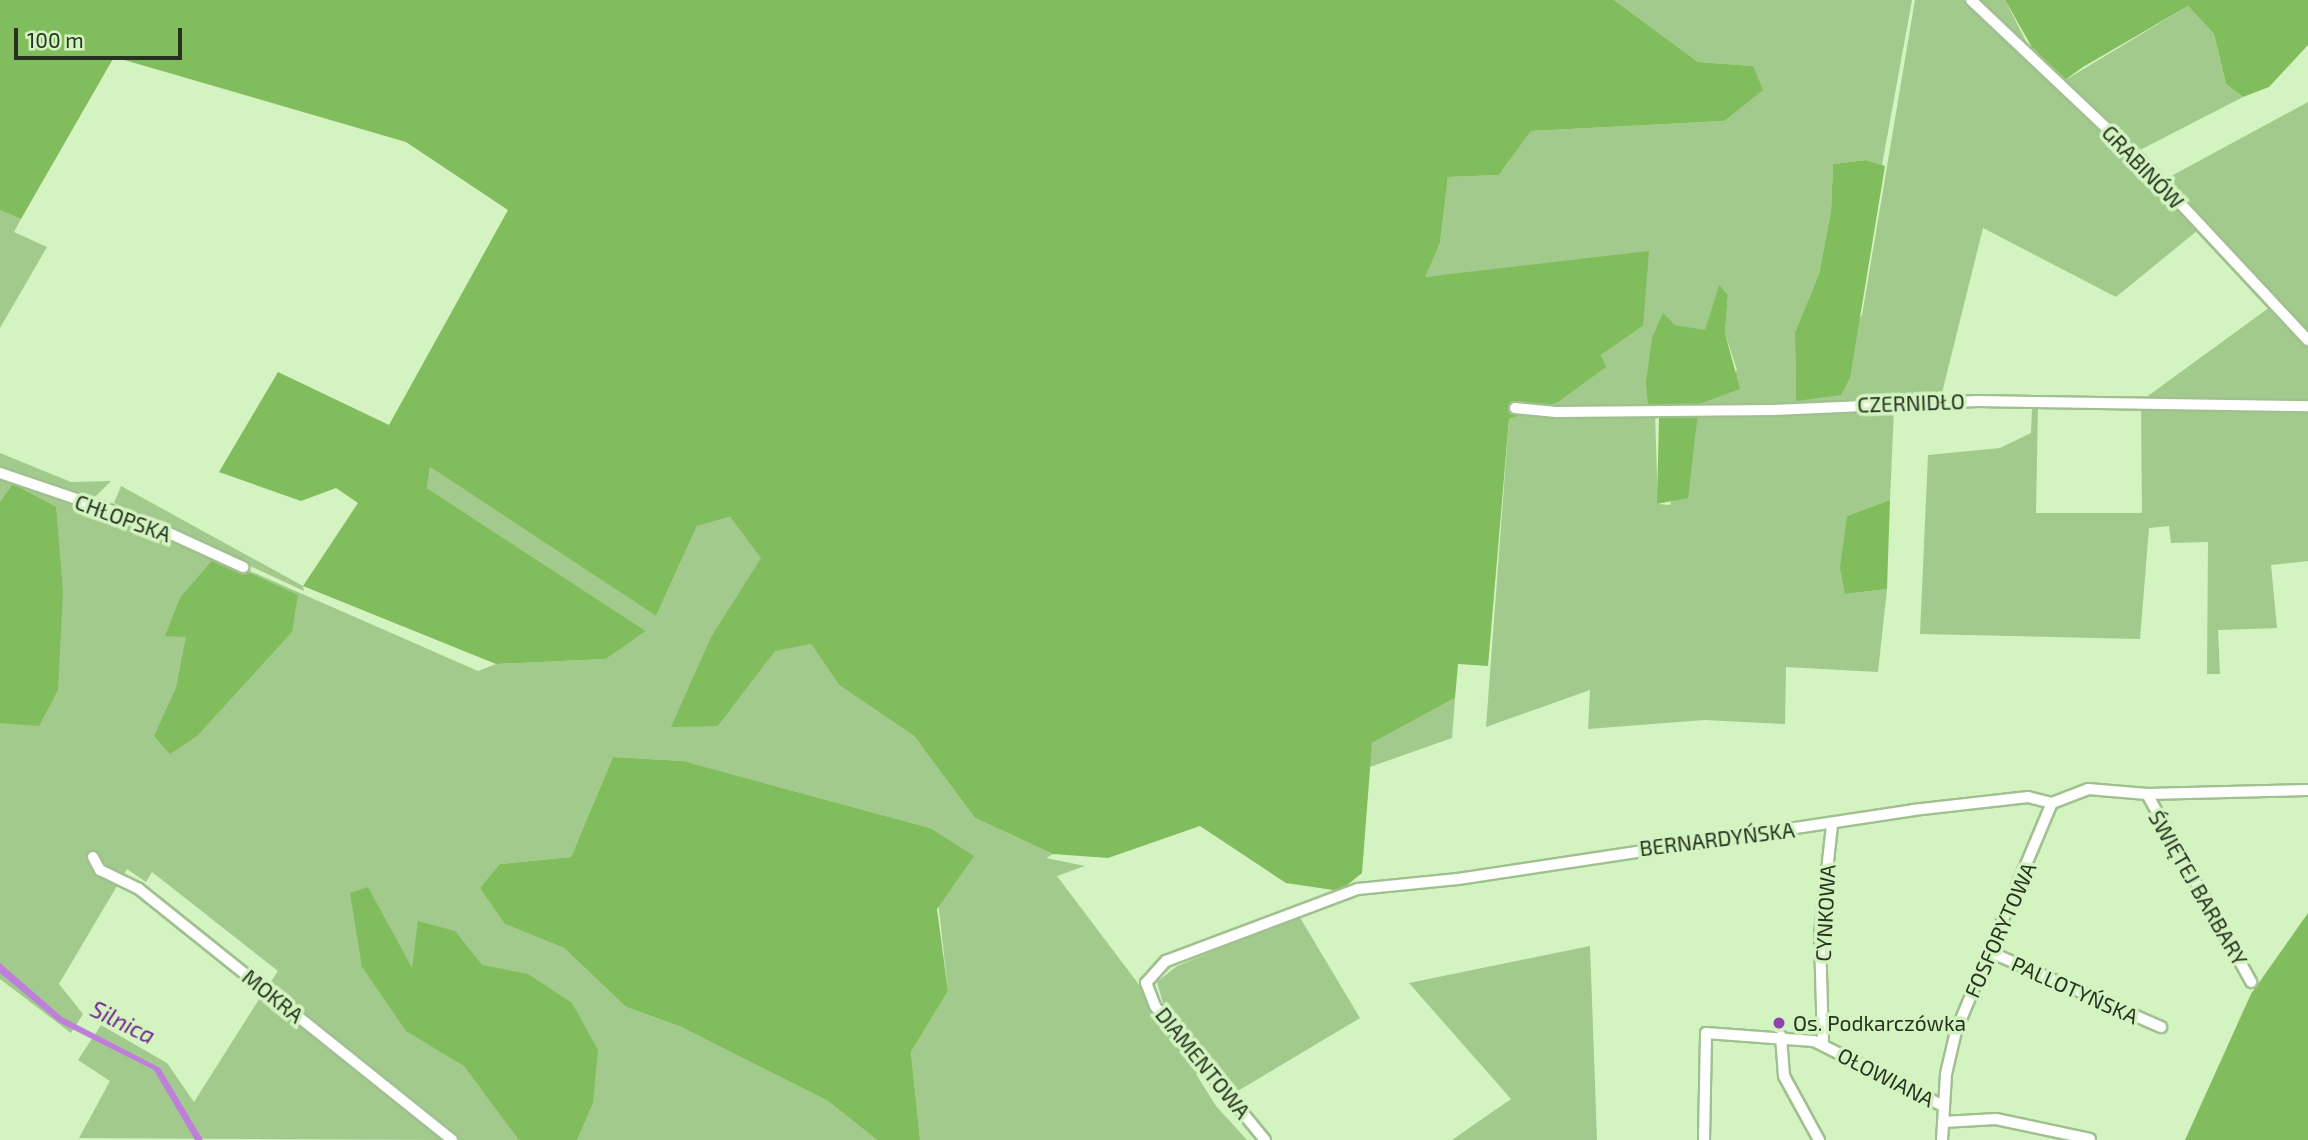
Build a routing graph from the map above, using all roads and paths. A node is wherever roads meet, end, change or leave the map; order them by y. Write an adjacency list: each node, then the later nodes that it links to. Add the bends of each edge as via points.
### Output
1 (1971, 0): 2 (street, GRABINÓW, via 2138,158)
2 (2308, 340)
3 (2308, 406): 4 (street, CZERNIDŁO, via 1978,401 1773,410 1556,412)
4 (1515, 408)
5 (0, 473): 6 (street, CHŁOPSKA, via 147,523)
6 (243, 567)
7 (2308, 790): 8 (street, BERNARDYŃSKA)
8 (2147, 794): 9 (street, BERNARDYŃSKA, via 2088,789); 13 (street, ŚWIĘTEJ BARBARY)
9 (2052, 803): 10 (street, BERNARDYŃSKA, via 2028,797); 12 (street, FOSFORYTOWA)
10 (1832, 825): 14 (street, BERNARDYŃSKA, via 1358,889 1166,961); 17 (street, CYNKOWA, via 1820,934)
11 (93, 858): 21 (street, MOKRA, via 100,870 139,889)
12 (1990, 952): 15 (street, PALLOTYŃSKA); 18 (street, FOSFORYTOWA, via 1956,1031)
13 (2251, 982)
14 (1146, 983): 22 (street, DIAMENTOWA, via 1155,1006)
15 (2161, 1027)
16 (1781, 1036): 17 (street, OŁOWIANA); 23 (street, OŁOWIANA, via 1706,1032); 24 (street, via 1784,1076)
17 (1823, 1044): 18 (street, OŁOWIANA)
18 (1943, 1106): 19 (street, FOSFORYTOWA)
19 (1943, 1122): 20 (street, OŁOWIANA, via 1996,1119); 25 (street, FOSFORYTOWA)
20 (2090, 1139)
21 (452, 1140)
22 (1265, 1140)
23 (1704, 1140)
24 (1819, 1140)
25 (1942, 1140)

